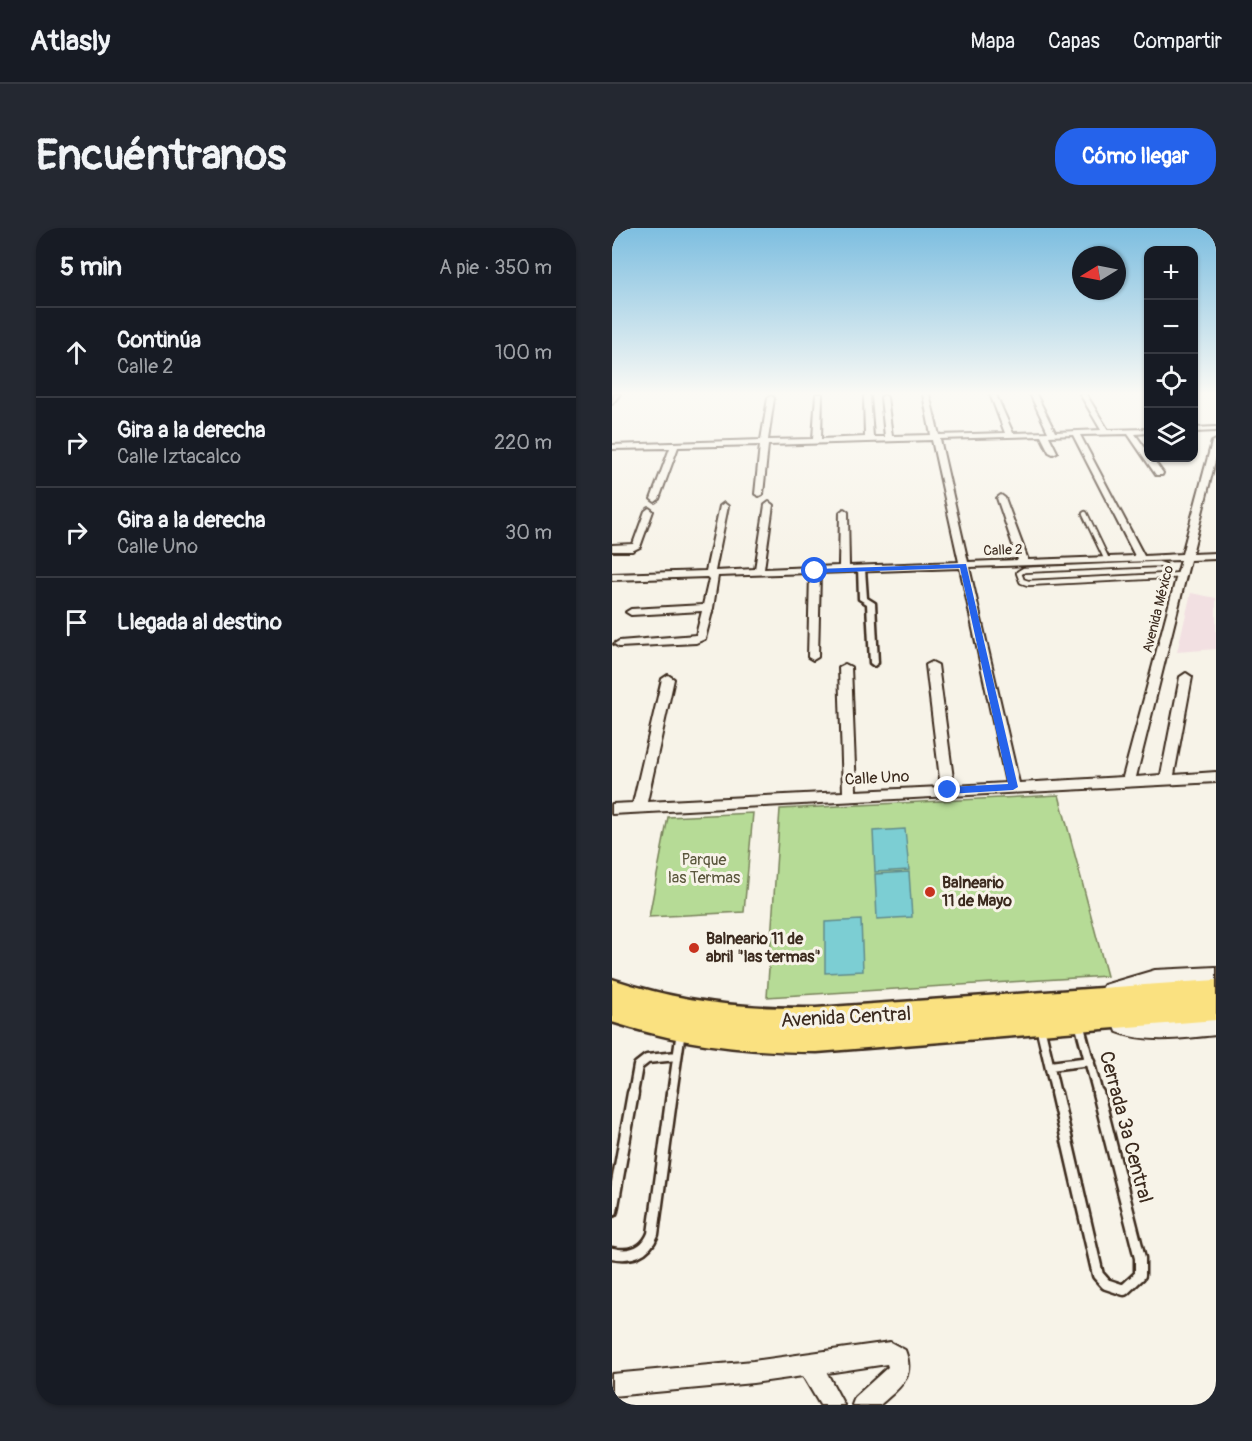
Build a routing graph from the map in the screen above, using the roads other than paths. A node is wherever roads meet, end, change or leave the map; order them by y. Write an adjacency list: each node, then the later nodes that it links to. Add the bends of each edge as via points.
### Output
1 (674, 449): 12 (street)
2 (763, 449): 10 (street)
3 (938, 449): 24 (street)
4 (1052, 449): 8 (street)
5 (1083, 449): 21 (street)
6 (1142, 449): 9 (street)
7 (1214, 449): 20 (street, Avenida México)
8 (1053, 452)
9 (1159, 473)
10 (759, 494)
11 (1002, 498): 23 (street)
12 (655, 499)
13 (769, 505): 29 (street)
14 (724, 506): 30 (street)
15 (649, 511): 18 (street, via 637,545)
16 (844, 512): 27 (street)
17 (1085, 514): 22 (lane)
18 (612, 548)
19 (1216, 556): 20 (street, Calle 2)
20 (1185, 557): 21 (street, Calle 2); 31 (street, Avenida México)
21 (1141, 559): 22 (street, Calle 2)
22 (1107, 560): 25 (street, Calle 2)
23 (1024, 563): 24 (street, Calle 2); 25 (street, Calle 2)
24 (963, 566): 26 (street, Calle 2); 46 (street)
25 (1038, 566): 32 (lane, via 1158,564 1164,566); 32 (lane, via 1021,571 1021,580 1028,583)
26 (861, 569): 27 (street, Calle 2); 38 (street, via 863,599 871,603)
27 (844, 570): 28 (street, Calle 2)
28 (815, 571): 29 (street, Calle 2); 37 (street)
29 (759, 572): 30 (street, Calle 2)
30 (710, 574): 33 (street, Calle 2); 34 (street, via 714,578)
31 (1182, 574): 32 (lane); 45 (street, Avenida México)
32 (1166, 576)
33 (612, 578)
34 (708, 608): 35 (street); 36 (street, via 699,639)
35 (631, 612)
36 (619, 644)
37 (813, 657)
38 (874, 663)
39 (932, 665): 47 (street)
40 (845, 667): 48 (street)
41 (1186, 677): 44 (street)
42 (668, 679): 49 (street)
43 (1216, 777): 44 (street, Calle Uno)
44 (1167, 780): 45 (street, Calle Uno)
45 (1128, 782): 46 (street, Calle Uno)
46 (1013, 787): 47 (street, Calle Uno)
47 (948, 790): 48 (street, Calle Uno)
48 (850, 796): 49 (street, Calle Uno)
49 (639, 807): 50 (street, Calle Uno)
50 (612, 809)
51 (1216, 977): 55 (main road, Avenida Central, via 1155,981)
52 (612, 991): 55 (main road, Avenida Central, via 650,1004 761,1021)
53 (1216, 992): 55 (main road, Avenida Central)
54 (1216, 1008): 55 (main road, Avenida Central)
55 (1080, 1010): 57 (main road, Avenida Central); 58 (main road, Avenida Central, via 1175,1027); 61 (lane, Cerrada 3ª Central)
56 (620, 1016): 59 (main road, Avenida Central)
57 (1039, 1022): 59 (main road, Avenida Central, via 770,1040); 62 (lane, Cerrada 3ª Central)
58 (1216, 1024)
59 (681, 1029): 60 (lane)
60 (677, 1056): 63 (lane, via 647,1059 638,1066); 64 (lane, via 651,1240 636,1253)
61 (1090, 1061): 62 (lane); 62 (lane, Cerrada 3ª Central, via 1138,1243 1142,1274 1137,1283 1124,1290 1106,1284 1098,1275)
62 (1050, 1066)
63 (612, 1211)
64 (612, 1253)
65 (809, 1365): 66 (street); 67 (street); 68 (street, via 890,1353 897,1358 896,1376)
66 (612, 1384)
67 (833, 1405)
68 (863, 1405)

